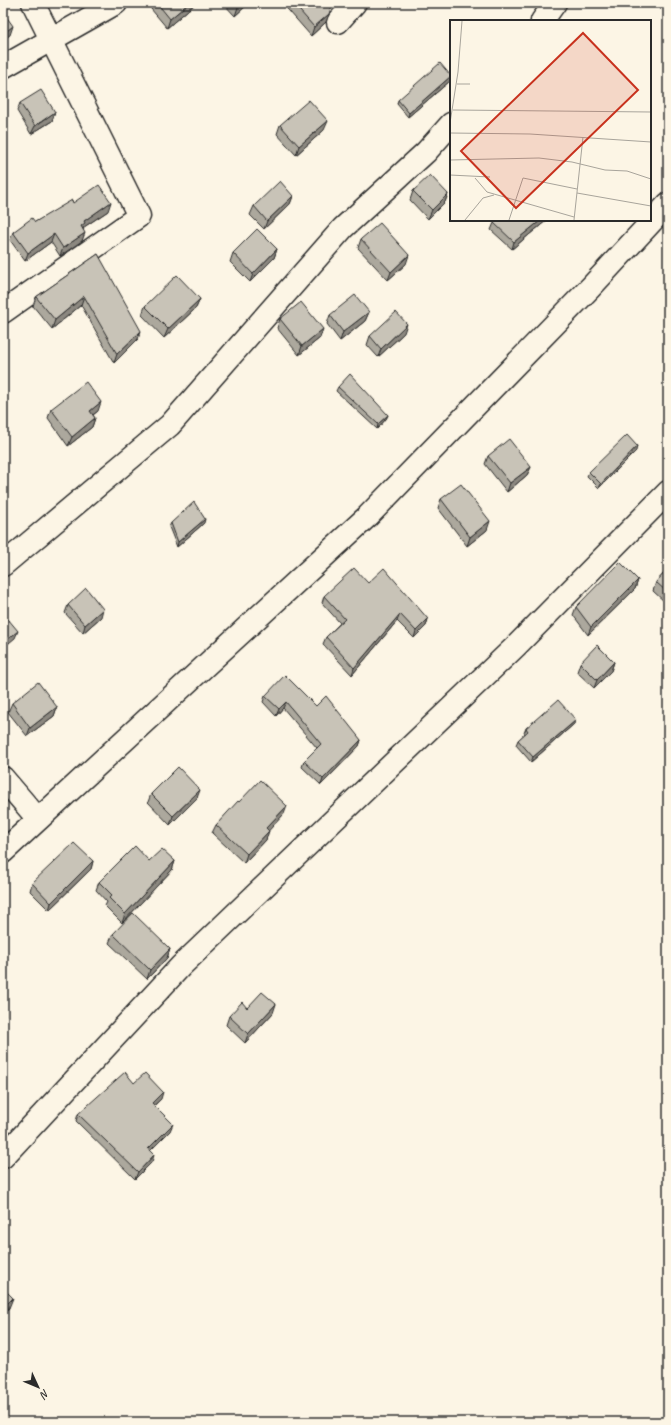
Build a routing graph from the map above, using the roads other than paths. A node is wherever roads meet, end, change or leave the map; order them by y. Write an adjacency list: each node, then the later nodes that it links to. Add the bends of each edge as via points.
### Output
1 (33, 3): 7 (street)
2 (116, 3): 7 (street)
3 (355, 3): 6 (street)
4 (556, 3): 5 (street)
5 (543, 20)
6 (338, 22)
7 (53, 40): 8 (street); 11 (street, via 139,216)
8 (3, 67)
9 (450, 125): 13 (street, via 426,152 343,228 170,425)
10 (668, 204): 15 (street, via 368,516)
11 (3, 312)
12 (668, 492): 17 (street, via 516,646 180,966)
13 (3, 565)
14 (3, 778): 15 (street)
15 (38, 819): 16 (street)
16 (3, 852)
17 (3, 1157)

